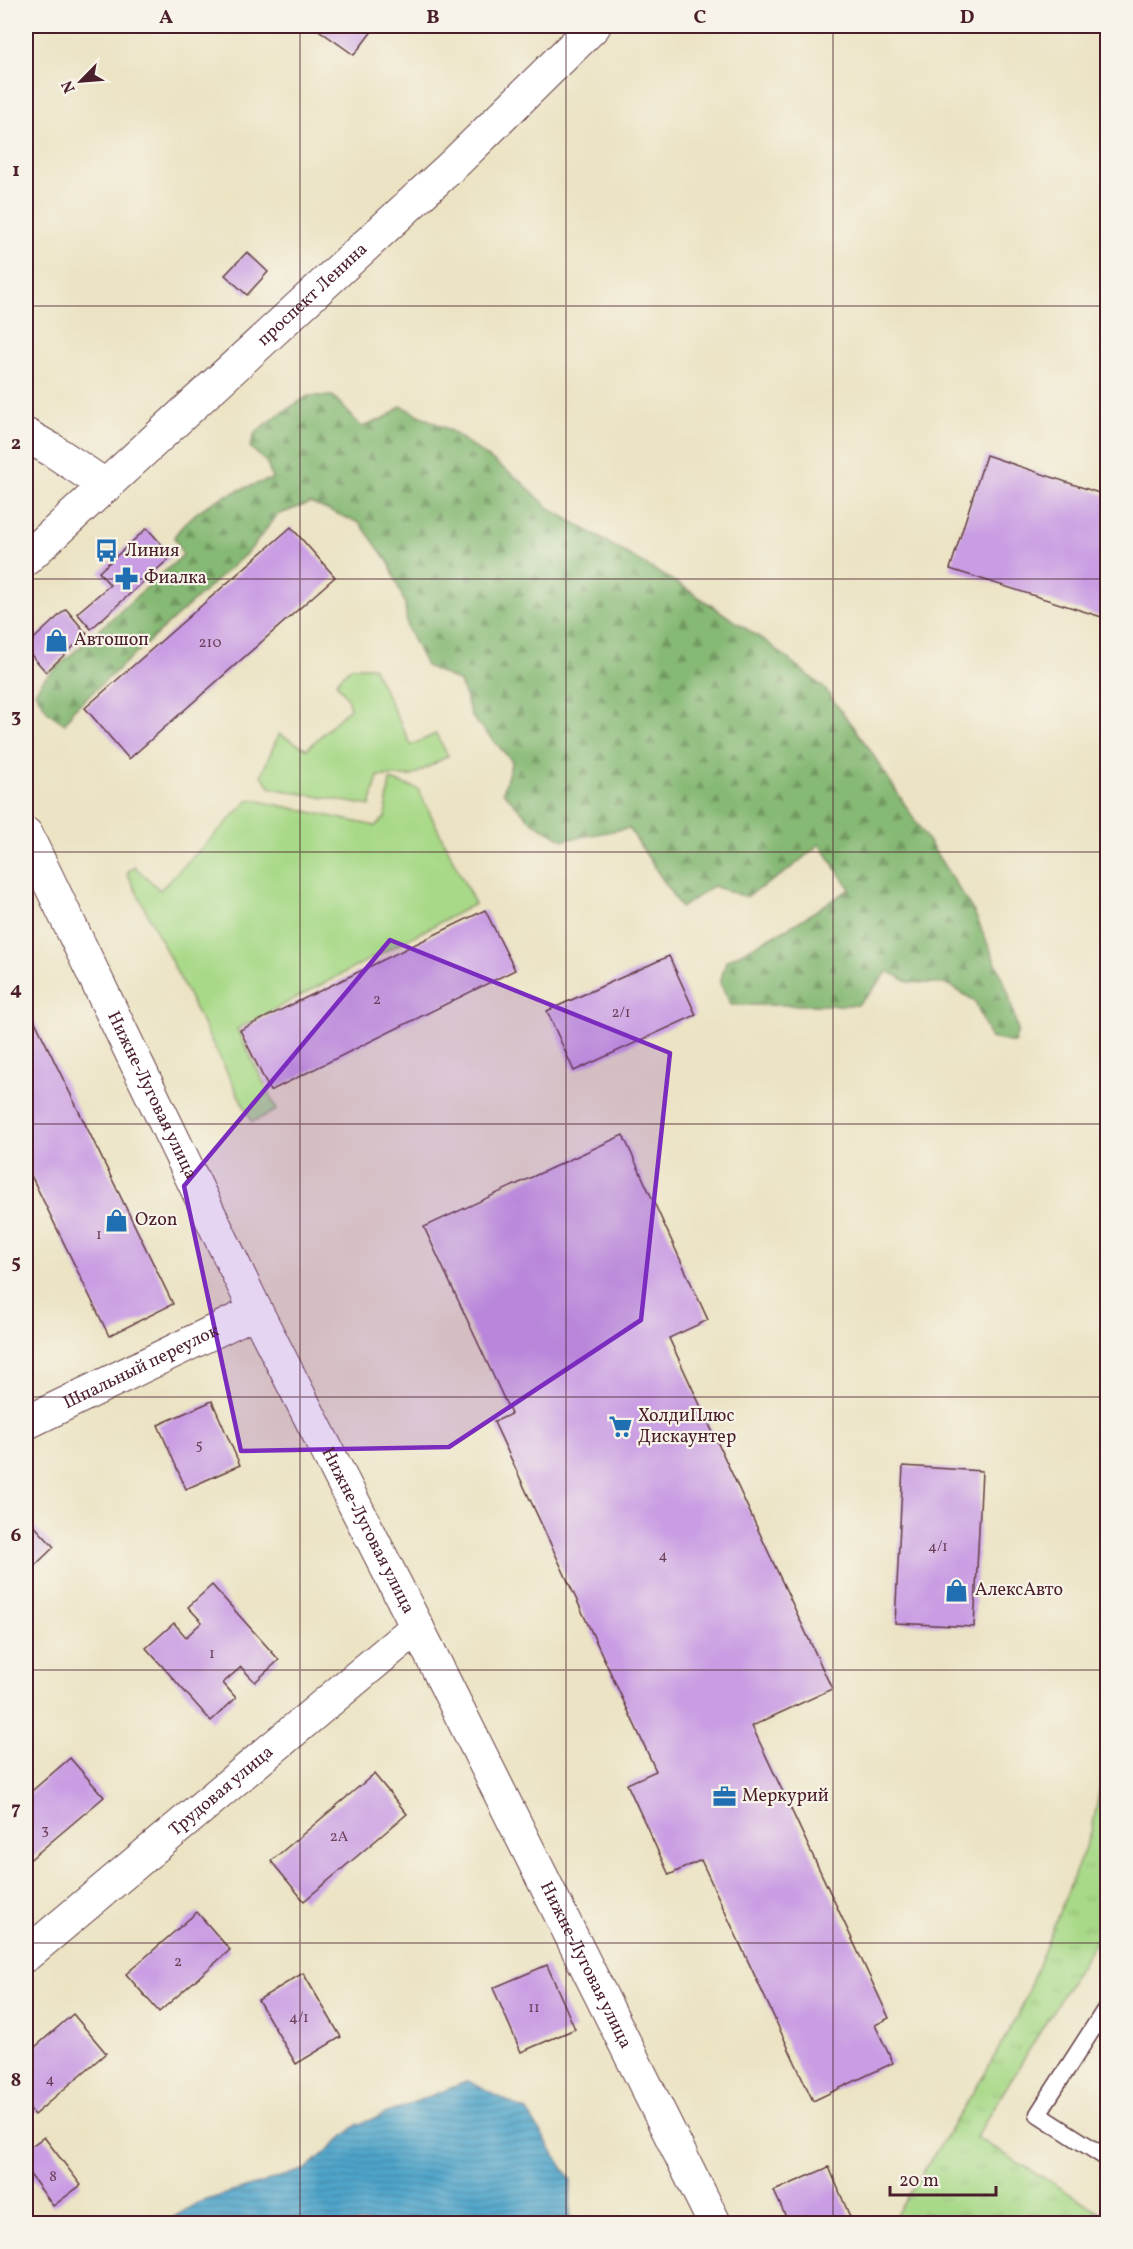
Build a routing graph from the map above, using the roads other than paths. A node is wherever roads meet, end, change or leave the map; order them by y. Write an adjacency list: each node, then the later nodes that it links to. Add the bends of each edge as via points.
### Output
1 (594, 26): 3 (street, проспект Ленина, via 456,162)
2 (26, 435): 3 (street)
3 (106, 486): 4 (street, проспект Ленина)
4 (26, 559)
5 (26, 834): 6 (street, Нижне-Луговая улица)
6 (256, 1311): 7 (street, Шпальный переулок); 8 (street, Нижне-Луговая улица)
7 (26, 1423)
8 (417, 1627): 9 (street, Трудовая улица); 12 (street, Нижне-Луговая улица)
9 (26, 1955)
10 (1107, 2005): 11 (lane, via 1038,2114)
11 (1107, 2159)
12 (715, 2223)

